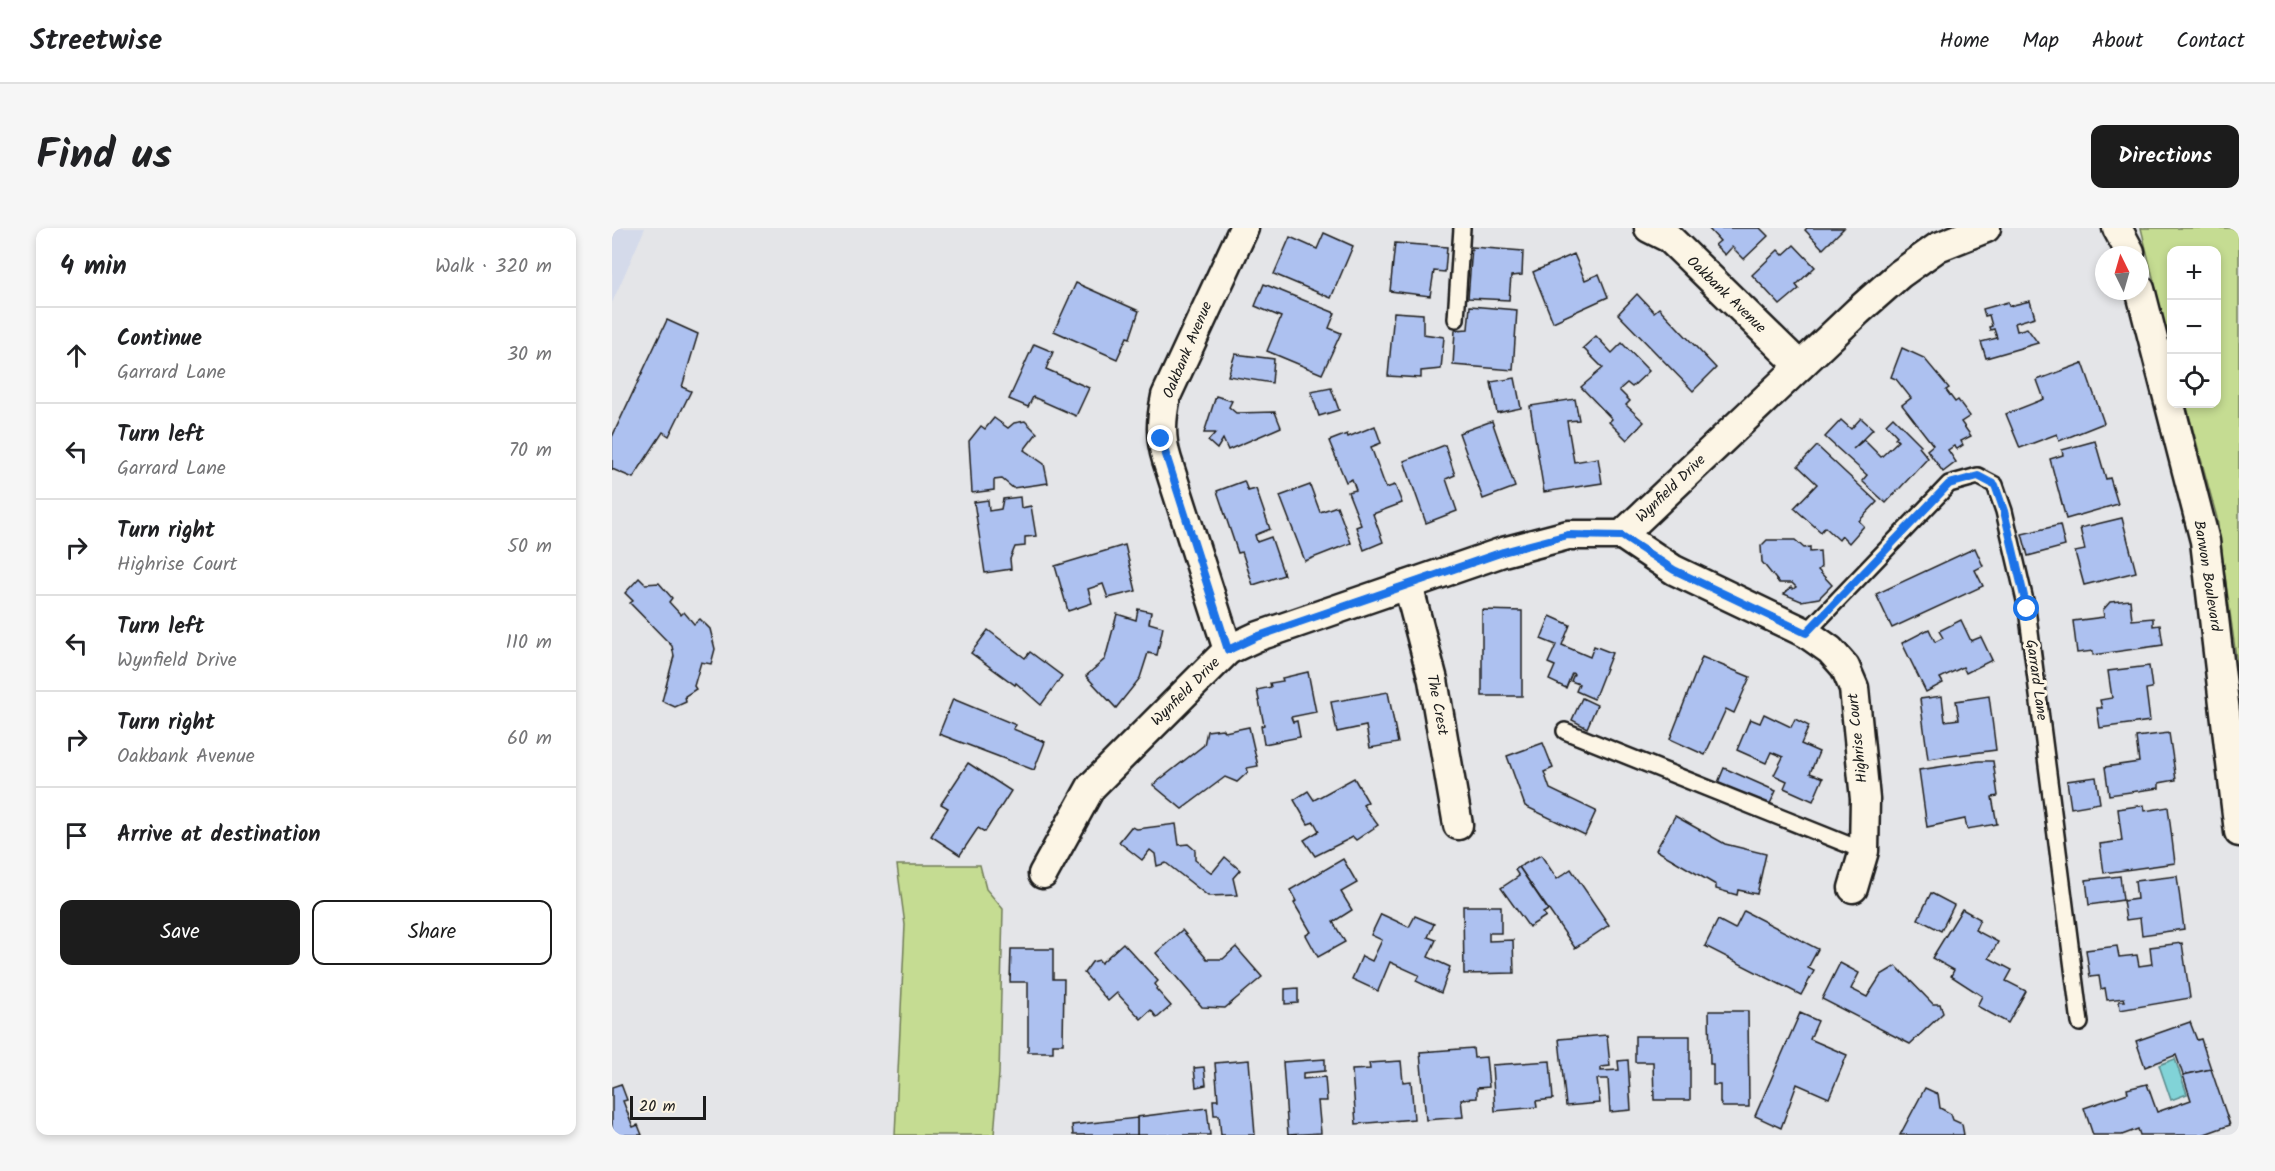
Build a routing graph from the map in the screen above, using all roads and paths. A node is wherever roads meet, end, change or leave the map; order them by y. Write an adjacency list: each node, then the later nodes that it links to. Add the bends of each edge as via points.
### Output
1 (1244, 228): 11 (street, Oakbank Avenue, via 1166,396 1161,419 1167,460)
2 (1462, 228): 6 (lane)
3 (1649, 228): 7 (street, Oakbank Avenue, via 1668,238)
4 (1986, 228): 7 (street, Wynfield Drive, via 1938,247 1858,311)
5 (2143, 300): 14 (street, Barwon Boulevard, via 2205,541)
6 (1456, 319)
7 (1800, 366): 8 (street, Wynfield Drive)
8 (1622, 536): 9 (street, Wynfield Drive, via 1568,535 1503,552); 10 (street, Highrise Court, via 1674,570)
9 (1408, 585): 11 (street, Wynfield Drive); 13 (street, The Crest, via 1433,680)
10 (1806, 633): 15 (street, Highrise Court, via 1845,667 1854,688 1865,799); 18 (lane, Garrard Lane, via 1949,484 1978,476 1995,485 2027,609)
11 (1228, 650): 16 (street, Wynfield Drive, via 1091,787)
12 (1564, 730): 15 (lane)
13 (1458, 825)
14 (2239, 832)
15 (1864, 851): 17 (street, Highrise Court)
16 (1043, 874)
17 (1853, 888)
18 (2080, 1023)

